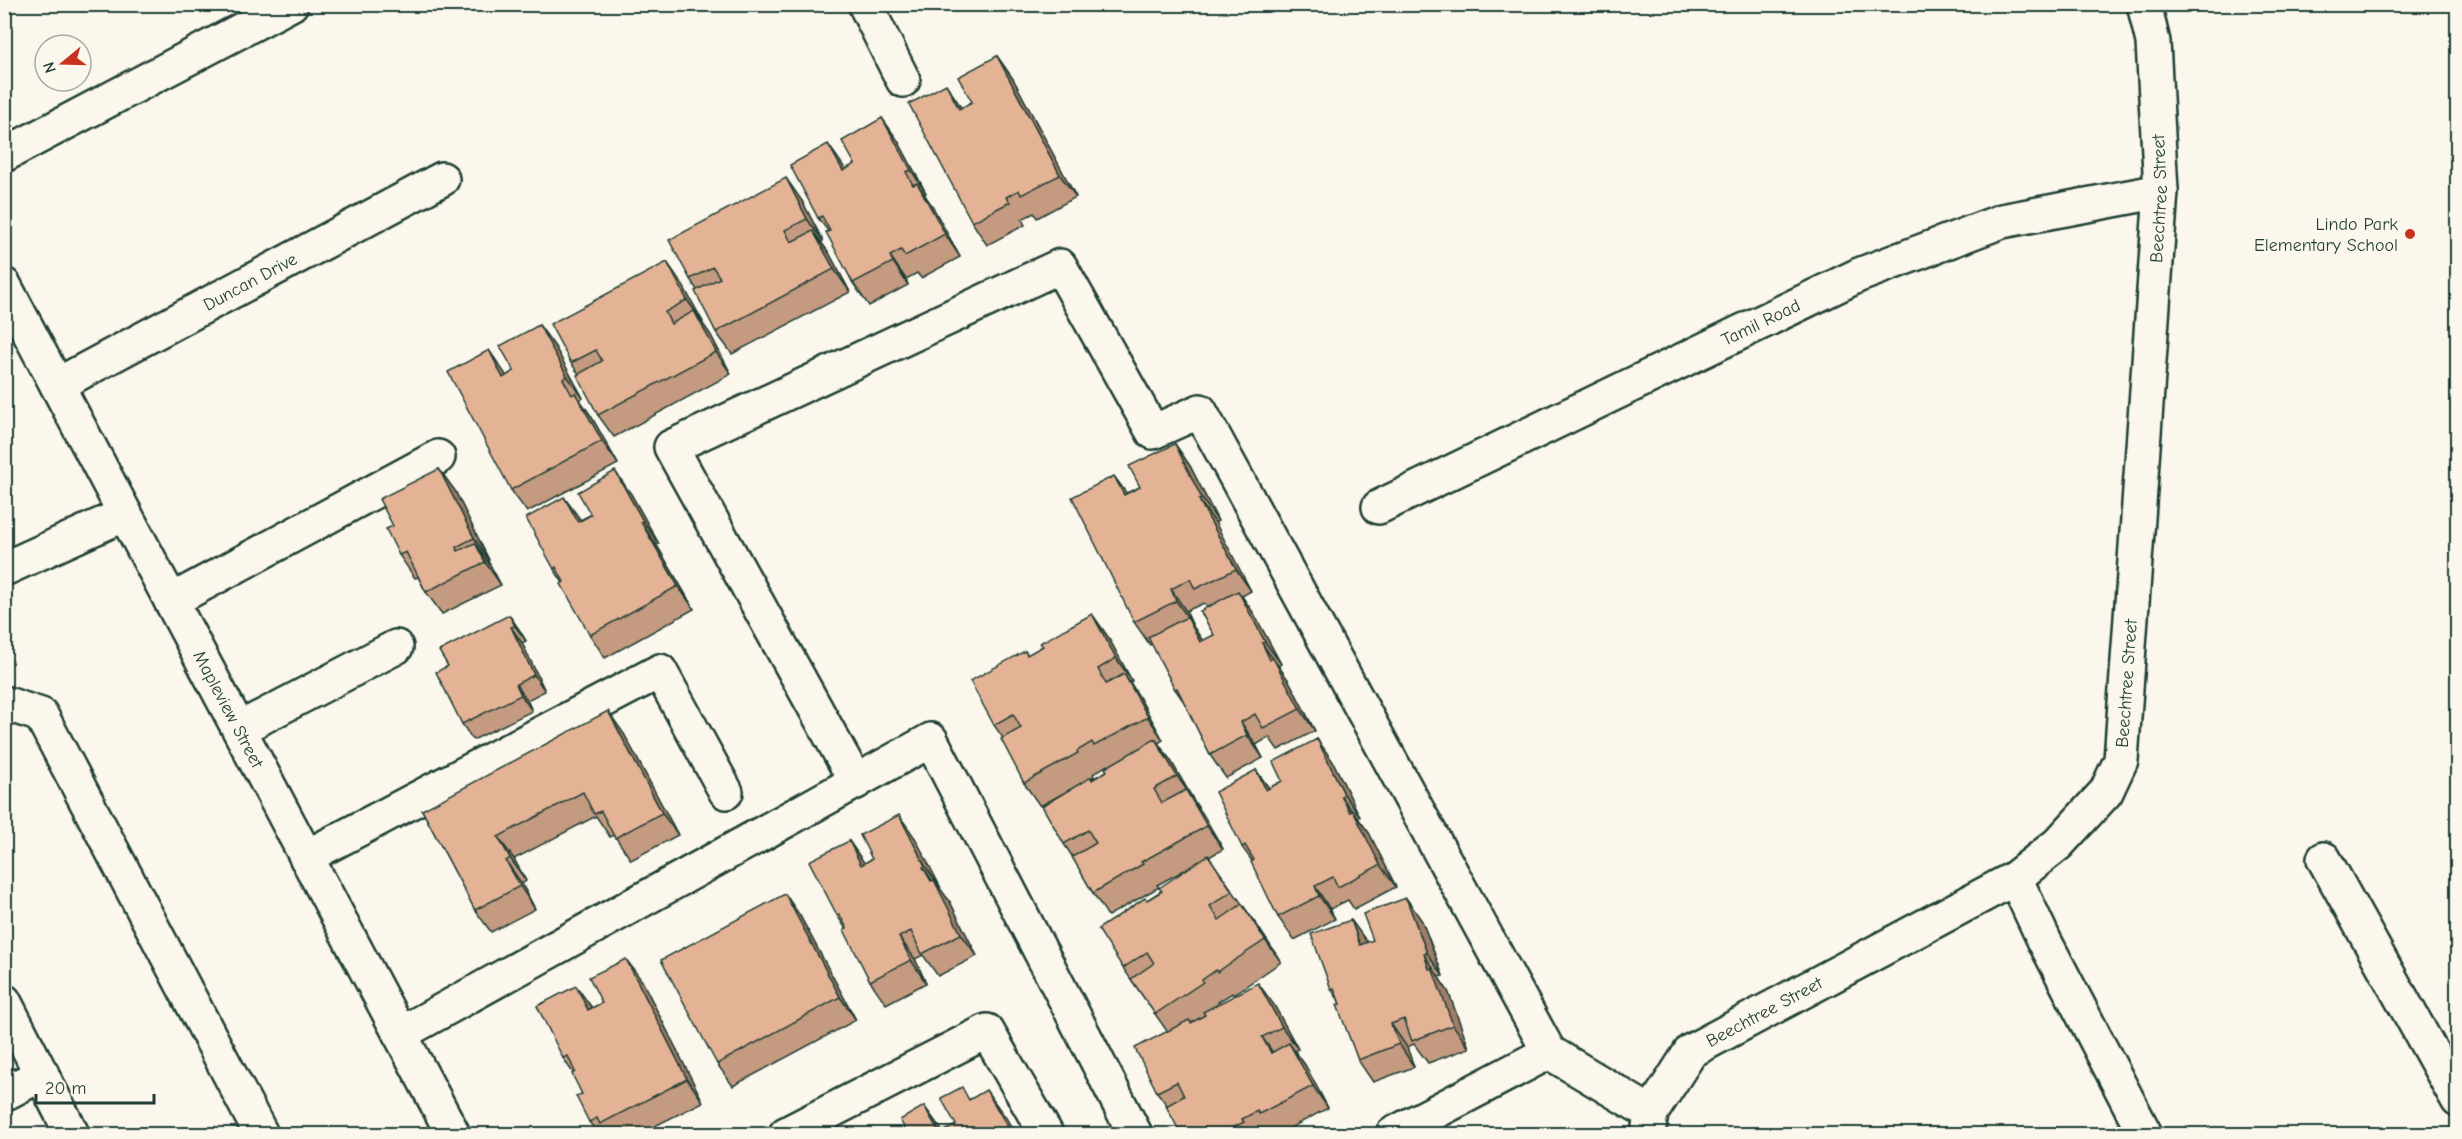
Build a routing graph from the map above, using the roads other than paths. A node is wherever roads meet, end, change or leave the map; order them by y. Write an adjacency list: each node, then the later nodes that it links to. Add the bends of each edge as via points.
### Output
1 (291, 4): 5 (street)
2 (865, 4): 4 (street)
3 (2144, 4): 7 (street, Beechtree Street, via 2153,42)
4 (903, 80)
5 (4, 155)
6 (442, 179): 9 (street, Duncan Drive)
7 (2161, 191): 11 (street, Tamil Road, via 2002,221 1859,275); 22 (street, Beechtree Street, via 2121,760 2106,792 2058,844)
8 (4, 285): 9 (street, Mapleview Street)
9 (57, 386): 12 (street, Mapleview Street)
10 (438, 457): 14 (street)
11 (1379, 507)
12 (125, 514): 13 (street); 14 (street, Mapleview Street)
13 (4, 569)
14 (171, 601): 17 (street, Mapleview Street)
15 (396, 647): 17 (street)
16 (4, 703): 31 (street, via 41,716)
17 (239, 729): 20 (street, Mapleview Street)
18 (856, 782): 24 (street); 25 (street, via 671,447 1060,266 1154,432 1200,411); 35 (street, via 932,740)
19 (726, 792): 20 (street, via 660,671)
20 (306, 857): 24 (street, Mapleview Street)
21 (2324, 859): 28 (street)
22 (2015, 878): 29 (street, Beechtree Street, via 1691,1051); 37 (street)
23 (4, 1001): 26 (street)
24 (400, 1034): 32 (street, Mapleview Street)
25 (1549, 1052): 29 (street); 36 (street)
26 (42, 1074): 27 (street); 30 (street)
27 (4, 1094)
28 (2457, 1100)
29 (1649, 1124)
30 (72, 1134)
31 (261, 1134)
32 (453, 1134)
33 (786, 1134): 34 (street, via 987,1031)
34 (1046, 1134)
35 (1135, 1134)
36 (1393, 1134)
37 (2145, 1134)

